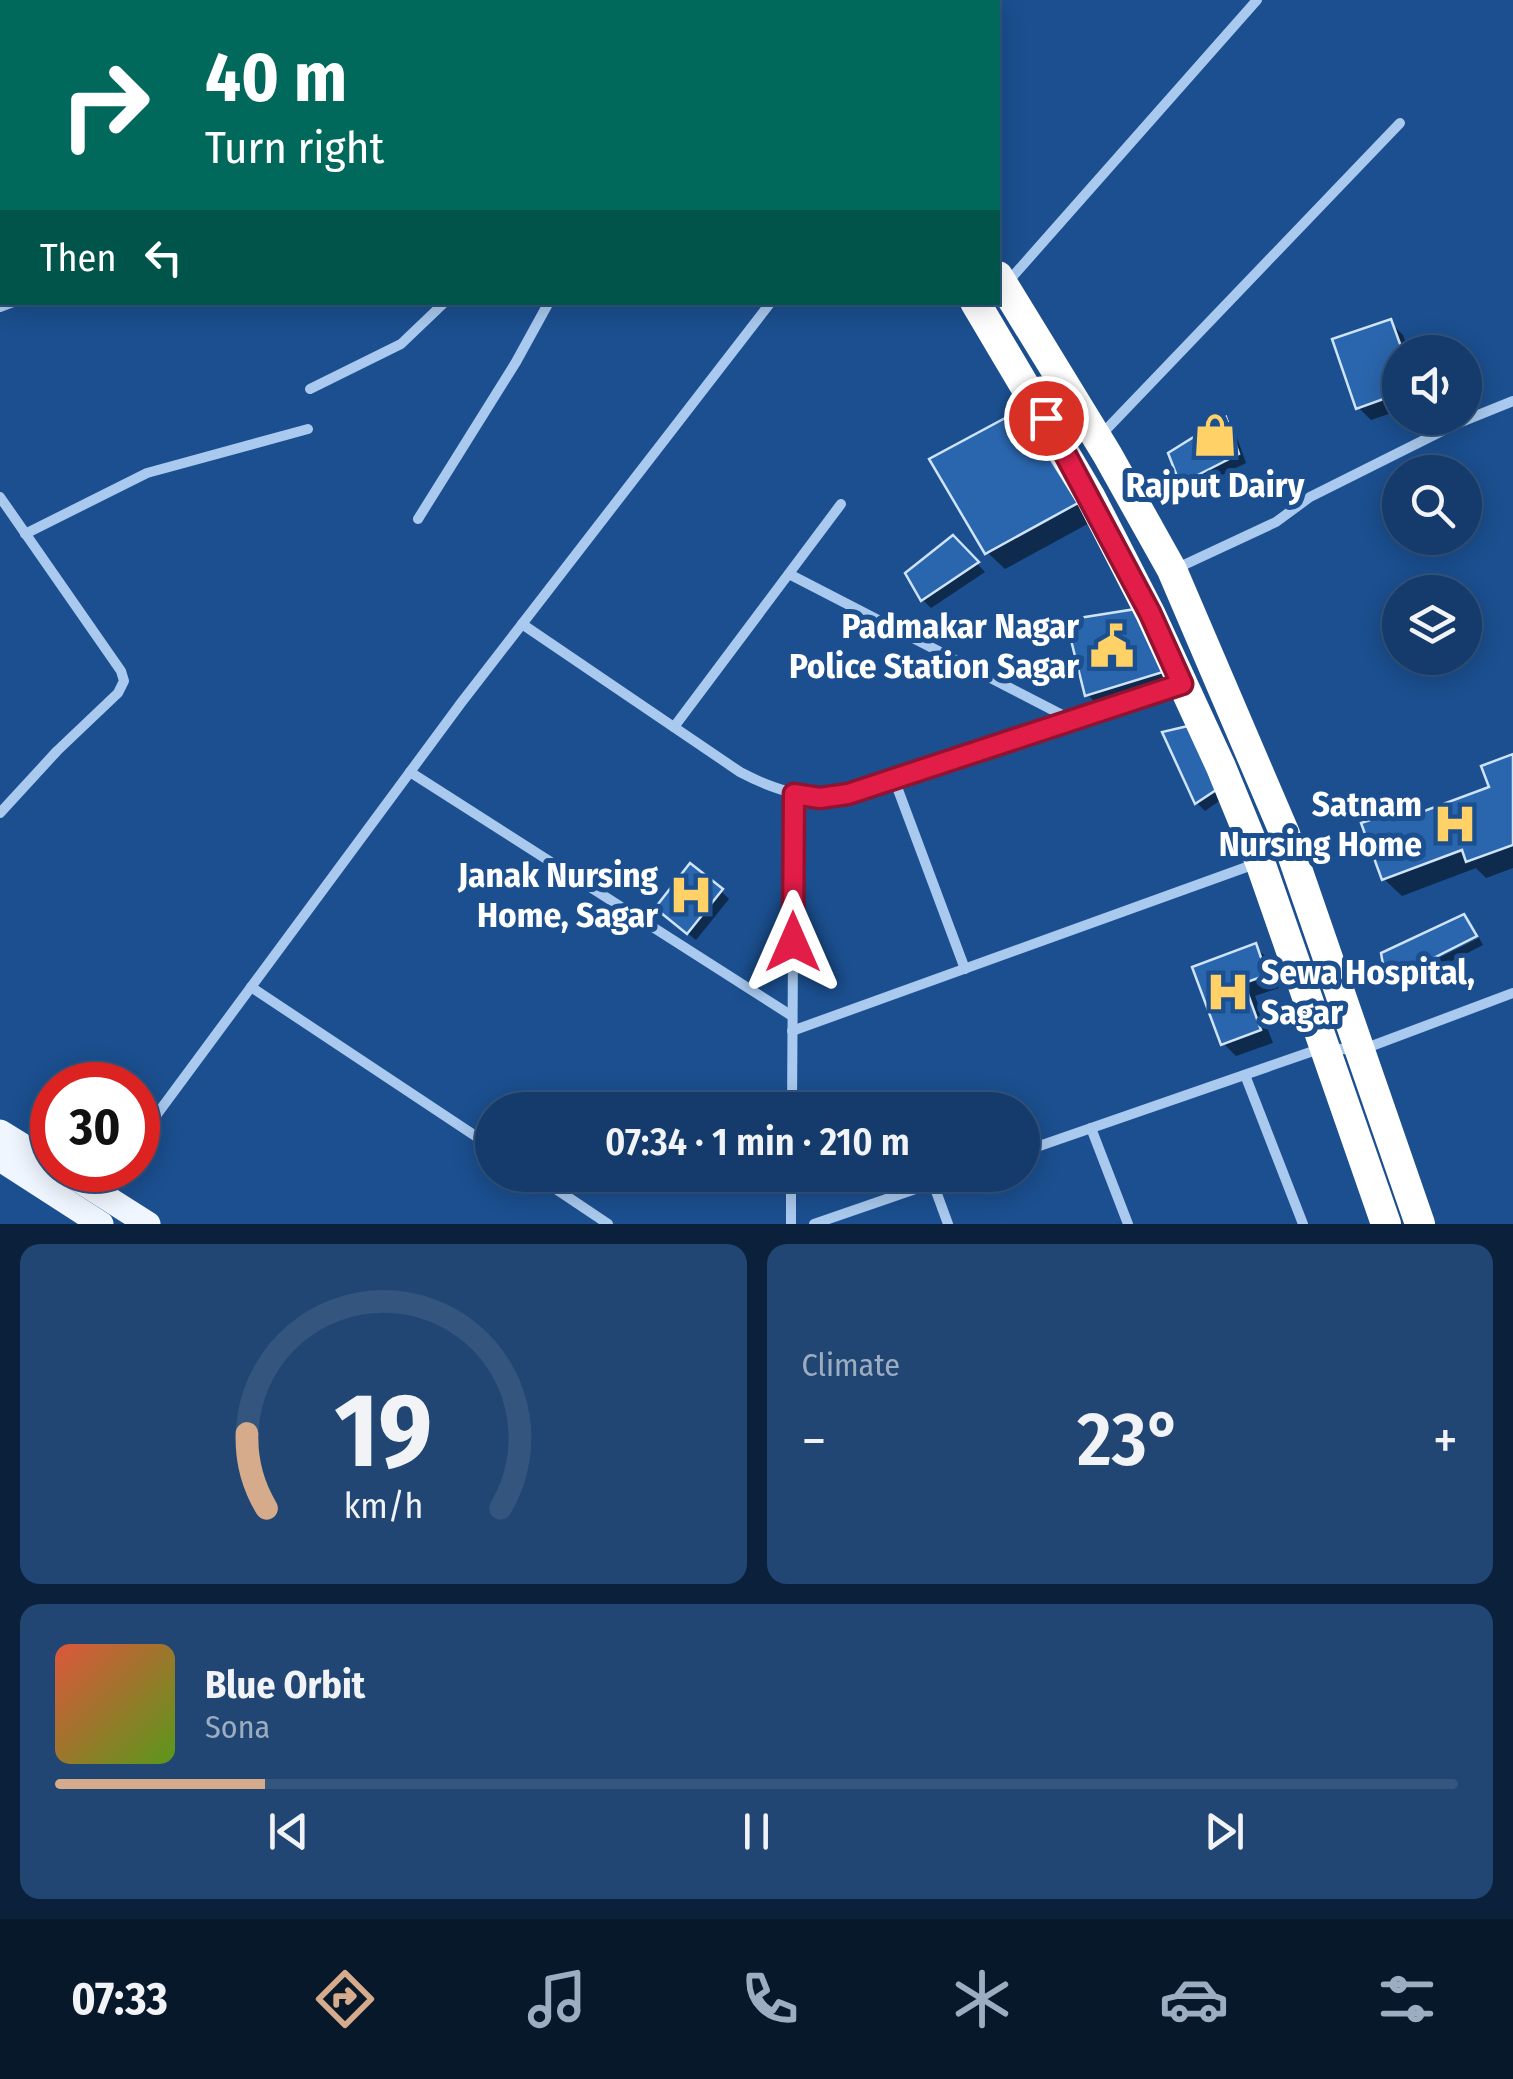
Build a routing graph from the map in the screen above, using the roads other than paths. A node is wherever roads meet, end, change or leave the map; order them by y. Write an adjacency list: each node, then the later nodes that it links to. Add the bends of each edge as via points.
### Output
1 (1258, 0): 3 (street)
2 (1400, 122): 11 (street)
3 (1001, 281): 11 (highway)
4 (442, 305): 8 (street, via 401,344)
5 (548, 305): 14 (street)
6 (769, 305): 18 (street)
7 (977, 305): 19 (highway, via 1091,498)
8 (310, 390)
9 (1513, 401): 16 (street)
10 (308, 428): 15 (street, via 147,474)
11 (1098, 439): 16 (highway)
12 (0, 496): 15 (street)
13 (841, 504): 17 (street)
14 (418, 519)
15 (26, 534): 25 (street, via 124,681)
16 (1172, 570): 33 (highway, via 1286,834)
17 (789, 574): 20 (street); 21 (street)
18 (522, 624): 21 (street); 22 (street)
19 (1182, 684): 20 (street); 26 (highway)
20 (1073, 720): 23 (street)
21 (674, 727): 24 (street, via 740,772)
22 (410, 772): 28 (street); 30 (street)
23 (894, 778): 24 (street, via 848,794); 27 (street)
24 (794, 794): 30 (street)
25 (0, 812)
26 (1260, 862): 27 (street); 32 (highway)
27 (965, 969): 31 (street)
28 (251, 986): 36 (street); 39 (street)
29 (1513, 993): 33 (street)
30 (792, 1016): 31 (street)
31 (792, 1031): 35 (street)
32 (1322, 1048): 33 (street); 34 (street); 55 (highway)
33 (1361, 1050): 56 (highway)
34 (1245, 1075): 37 (street); 54 (street)
35 (792, 1092)
36 (160, 1110)
37 (1091, 1128): 40 (street); 53 (street)
38 (0, 1132): 41 (main road)
39 (475, 1136)
40 (1040, 1146)
41 (30, 1150)
42 (0, 1159): 47 (main road)
43 (560, 1192): 49 (street)
44 (792, 1192): 50 (street)
45 (907, 1192): 51 (street)
46 (936, 1192): 52 (street)
47 (94, 1209): 48 (main road)
48 (148, 1224)
49 (608, 1224)
50 (791, 1224)
51 (814, 1224)
52 (948, 1224)
53 (1128, 1224)
54 (1303, 1224)
55 (1386, 1224)
56 (1420, 1224)

